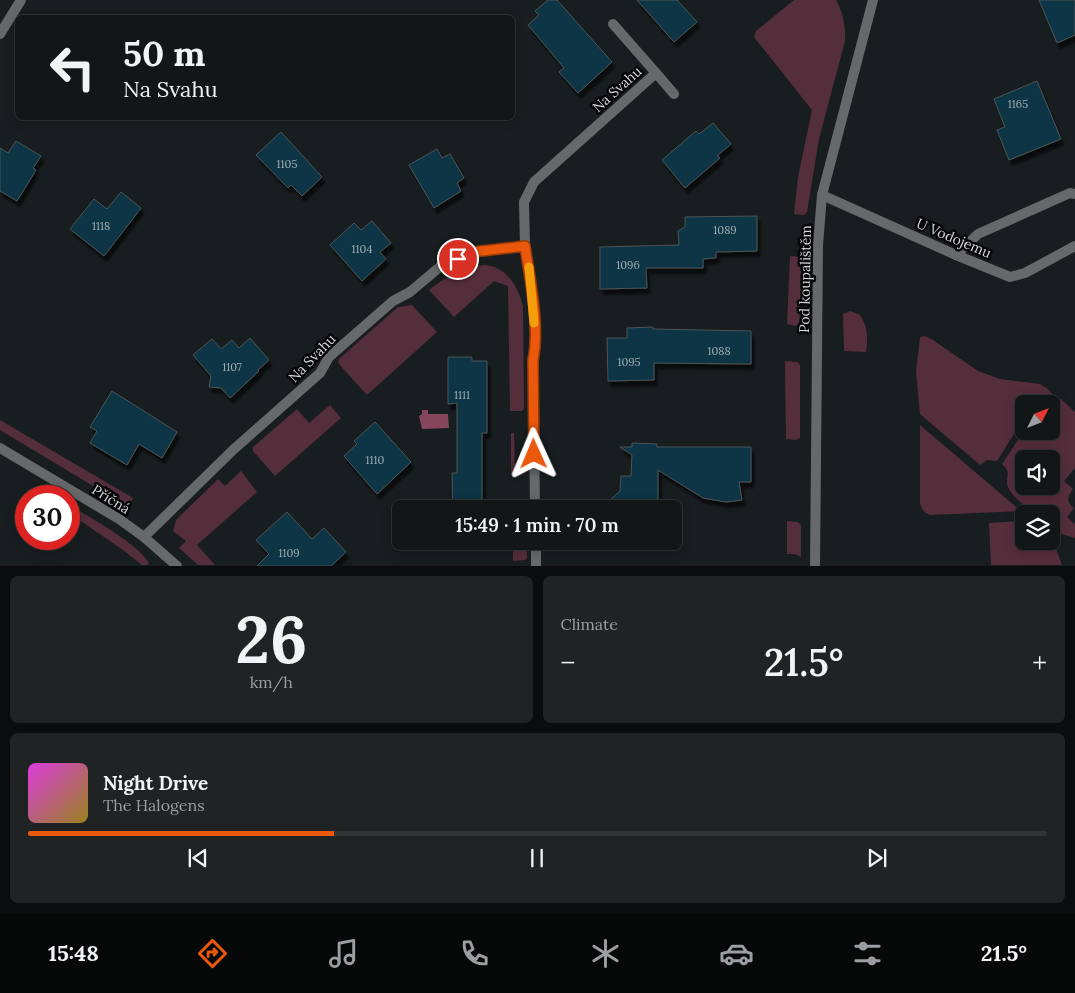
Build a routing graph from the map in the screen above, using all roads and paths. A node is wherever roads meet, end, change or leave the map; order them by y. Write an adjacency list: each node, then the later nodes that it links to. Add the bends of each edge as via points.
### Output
1 (21, 0): 4 (street)
2 (873, 0): 8 (street, Pod koupalištěm)
3 (613, 24): 5 (street, Na Svahu)
4 (0, 34)
5 (656, 73): 6 (street, Na Svahu); 9 (street, Na Svahu, via 534,182 524,202)
6 (674, 94)
7 (1075, 194): 11 (street, via 1070,193 978,234)
8 (822, 195): 11 (street, U Vodojemu); 18 (street, Pod koupalištěm, via 818,245)
9 (525, 246): 13 (street, Na Svahu, via 536,345 533,360); 14 (street, Na Svahu, via 473,252 442,265 410,292 392,302 329,357 320,373 234,448)
10 (1075, 246): 11 (street, U Vodojemu, via 1025,273 1010,276)
11 (956, 255)
12 (0, 448): 14 (street, Příčná)
13 (535, 500)
14 (144, 537): 16 (street, Příčná)
15 (536, 550): 17 (street)
16 (177, 566)
17 (536, 566)
18 (815, 566)

